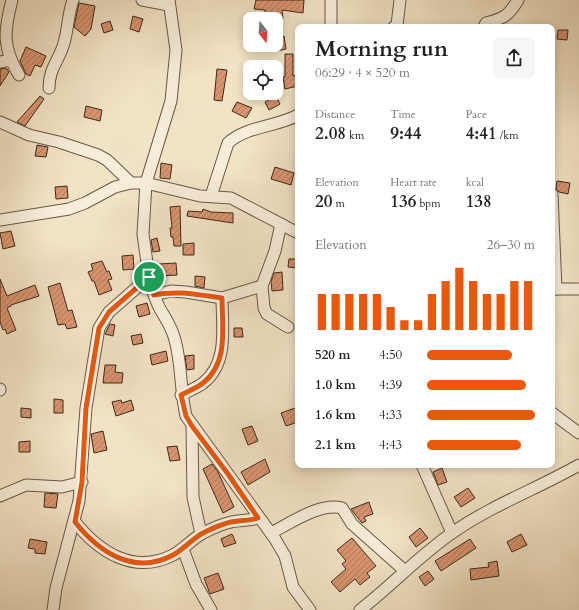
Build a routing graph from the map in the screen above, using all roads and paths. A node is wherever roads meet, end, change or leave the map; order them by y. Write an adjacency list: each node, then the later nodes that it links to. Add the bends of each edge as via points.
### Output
1 (12, 0): 11 (street)
2 (73, 0): 14 (street, via 65,41 49,76)
3 (142, 0): 7 (street)
4 (331, 0): 8 (street)
5 (400, 0): 9 (street)
6 (518, 0): 10 (street, via 509,14)
7 (169, 2): 18 (street, via 176,50 171,101)
8 (334, 24)
9 (397, 24)
10 (486, 24)
11 (3, 38): 12 (street)
12 (5, 61): 13 (street)
13 (19, 75)
14 (49, 88)
15 (295, 116): 19 (street, via 273,126 244,133 228,143)
16 (0, 122): 17 (street, via 29,135 98,155 107,160)
17 (131, 183): 18 (street); 20 (street, via 115,187 69,209)
18 (146, 183): 19 (street); 23 (street, via 143,234)
19 (211, 196): 21 (street, via 231,198)
20 (0, 220)
21 (281, 224): 22 (street); 24 (street, via 275,251)
22 (295, 231)
23 (149, 277): 27 (street); 36 (street, via 109,312 99,328 86,408)
24 (262, 286): 28 (street); 29 (street, via 264,308 268,314)
25 (555, 289): 26 (street)
26 (579, 289)
27 (154, 295): 28 (street, via 171,291); 30 (street, via 175,340)
28 (222, 298): 30 (street, via 223,346 218,361 212,374 202,384)
29 (288, 327)
30 (181, 395): 32 (street, via 186,416)
31 (555, 414): 33 (street)
32 (192, 426): 38 (street); 42 (street, via 193,497)
33 (579, 433)
34 (579, 465): 41 (street, via 504,502)
35 (423, 468): 41 (street)
36 (82, 482): 37 (street, via 62,487 26,485); 39 (street)
37 (0, 496)
38 (258, 518): 40 (street); 42 (street, via 233,522)
39 (75, 522): 43 (street, via 102,550 129,562 153,562 173,556); 45 (street, via 56,588)
40 (271, 533): 44 (street, via 308,513 335,506 342,508 352,524); 47 (street, via 285,556 293,587)
41 (452, 533): 44 (street)
42 (201, 534): 43 (street)
43 (183, 549): 46 (street, via 196,584)
44 (405, 572): 48 (street)
45 (53, 610)
46 (211, 610)
47 (310, 610)
48 (360, 610)

